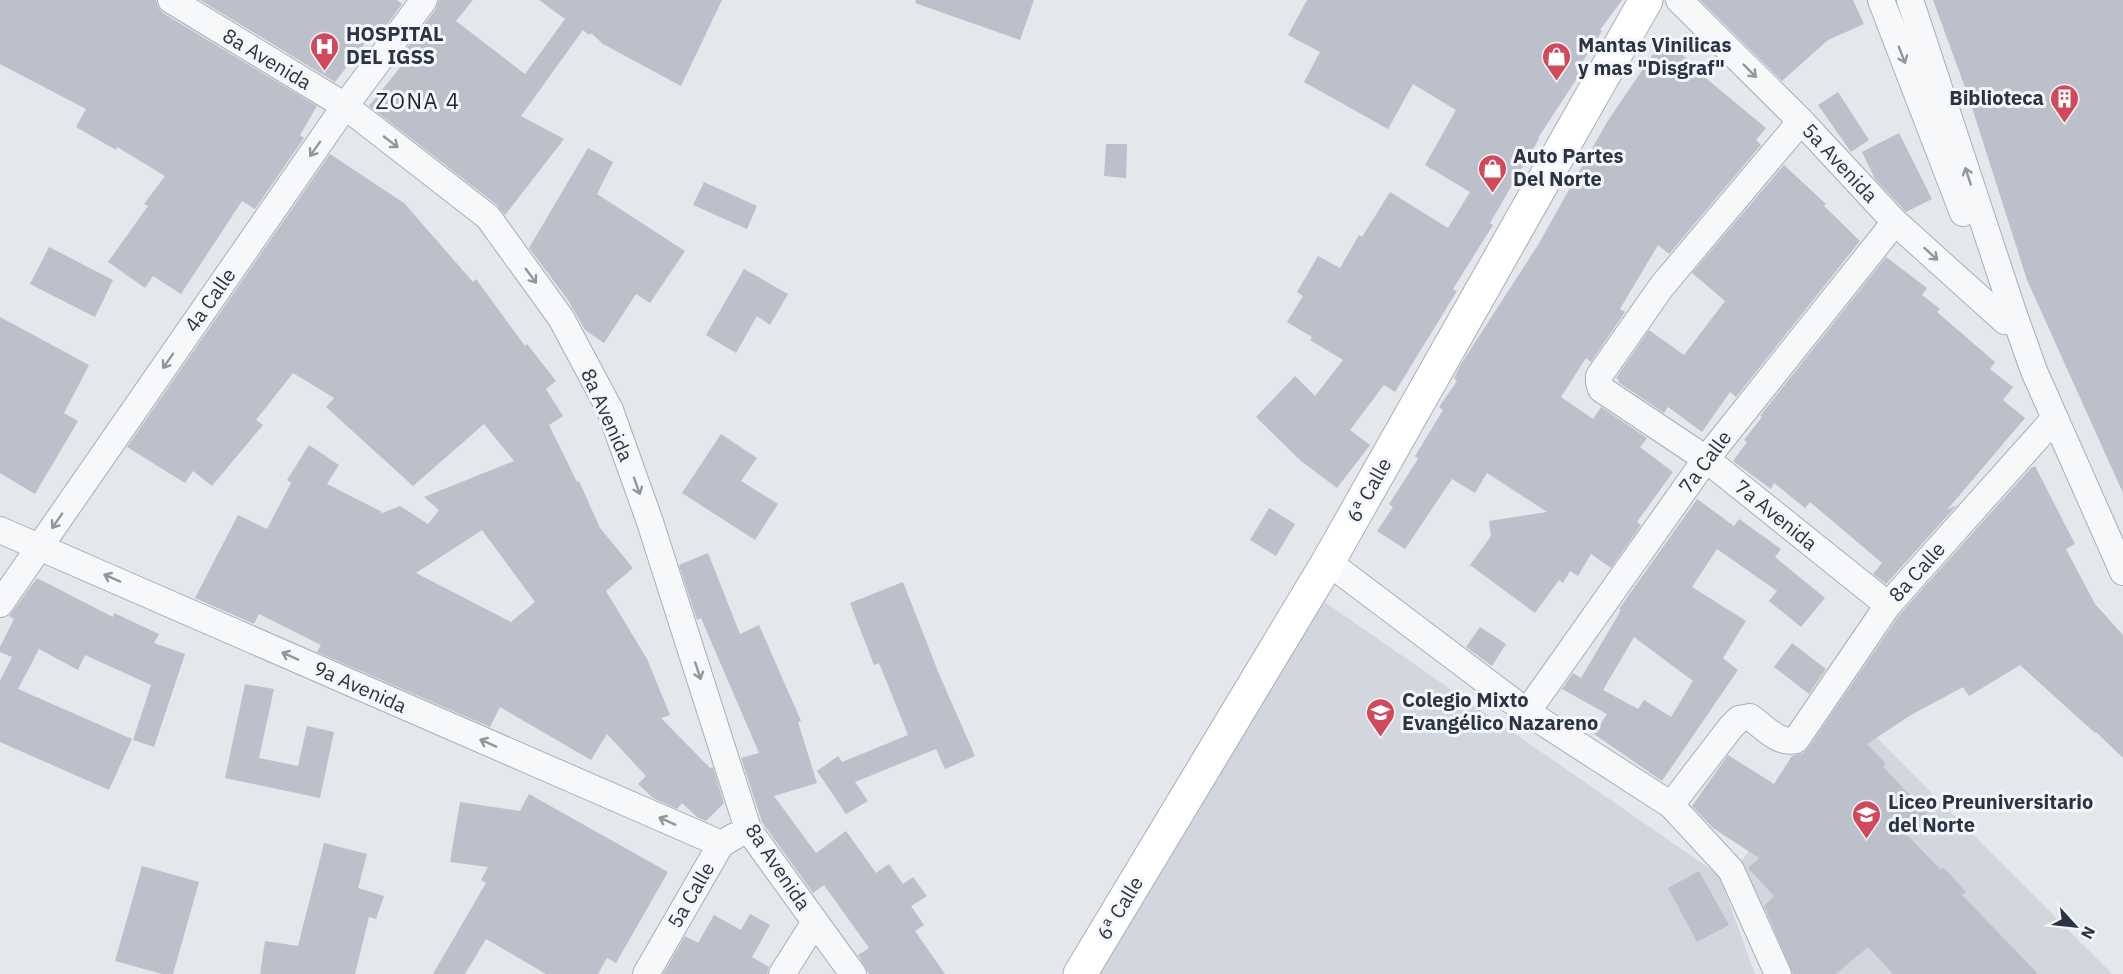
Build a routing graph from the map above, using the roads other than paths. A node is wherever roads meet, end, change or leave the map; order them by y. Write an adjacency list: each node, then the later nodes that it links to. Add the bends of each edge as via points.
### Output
1 (171, 0): 7 (street, 8a Avenida)
2 (424, 0): 7 (street, 4a Calle)
3 (1646, 0): 16 (main road, 6ª Calle)
4 (1679, 0): 8 (street, 5a Avenida, one-way to 8)
5 (1881, 0): 10 (street, one-way to 10)
6 (1910, 0): 11 (street, one-way to 6)
7 (345, 106): 15 (street, 4a Calle, one-way to 15); 22 (street, 8a Avenida, one-way to 22, via 489,217 561,318 610,410)
8 (1801, 121): 9 (street, 5a Avenida); 13 (street, 7a Avenida, via 1662,286 1599,376 1601,389)
9 (1895, 222): 10 (street, 5a Avenida, one-way to 10); 13 (street, 7a Calle)
10 (2005, 321): 11 (street)
11 (2034, 371): 12 (street)
12 (2055, 418): 17 (street); 19 (street, 8a Calle)
13 (1706, 459): 19 (street, 7a Avenida); 20 (street, 7a Calle)
14 (0, 530): 15 (street, 9a Avenida)
15 (39, 547): 18 (street, 4a Calle); 23 (street, 9a Avenida, one-way to 15)
16 (1328, 562): 20 (street); 28 (main road, 6ª Calle)
17 (2123, 572)
18 (0, 604)
19 (1888, 605): 21 (street, 8a Calle, via 1796,740 1781,740 1750,717 1739,719)
20 (1527, 712): 21 (street)
21 (1671, 805): 29 (street, via 1731,870)
22 (748, 829): 23 (street, 5a Calle); 24 (street, 8a Avenida)
23 (721, 844): 25 (street, 5a Calle)
24 (815, 922): 26 (street); 27 (street, 8a Avenida)
25 (646, 974)
26 (782, 974)
27 (853, 974)
28 (1080, 974)
29 (1778, 974)

